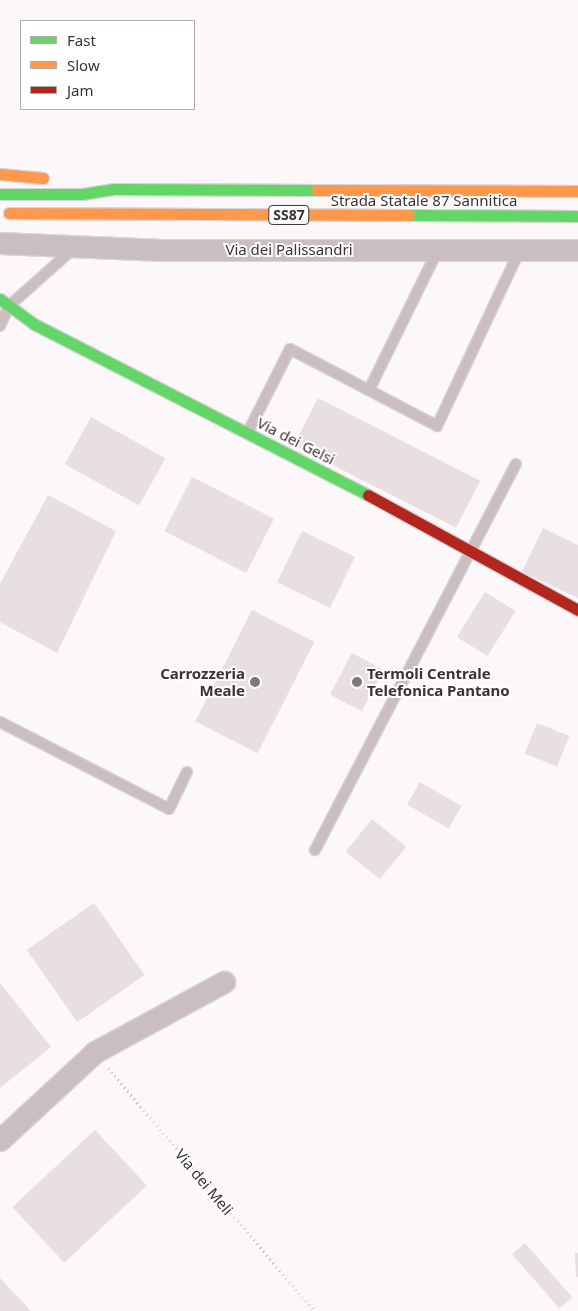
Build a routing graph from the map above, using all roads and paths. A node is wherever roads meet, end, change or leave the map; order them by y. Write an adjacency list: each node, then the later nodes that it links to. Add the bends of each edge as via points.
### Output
1 (0, 174): 2 (main road)
2 (58, 179)
3 (82, 180): 4 (main road)
4 (113, 189): 5 (main road, Strada Statale 87 Sannitica / SS87); 6 (main road, SS87, via 82,194)
5 (578, 191)
6 (0, 194)
7 (0, 213): 8 (main road, Strada Statale 87 Sannitica / SS87)
8 (578, 216)
9 (0, 243): 10 (street, Via dei Palissandri)
10 (74, 248): 11 (street, Via dei Palissandri); 14 (lane)
11 (438, 250): 12 (street, Via dei Palissandri); 16 (lane)
12 (520, 250): 13 (street, Via dei Palissandri); 16 (lane, via 437,426)
13 (578, 250)
14 (4, 302): 15 (lane); 17 (main road, Via dei Gelsi, via 34,324)
15 (0, 326)
16 (368, 390): 17 (lane, via 290,350)
17 (248, 433): 19 (main road, Via dei Gelsi)
18 (516, 464): 19 (lane)
19 (470, 550): 20 (main road, Via dei Gelsi); 23 (lane)
20 (578, 610)
21 (0, 722): 22 (lane, via 169,810)
22 (187, 772)
23 (315, 850)
24 (224, 982): 25 (street)
25 (95, 1052): 26 (street); 27 (path, Via dei Meli)
26 (0, 1140)
27 (314, 1311)

